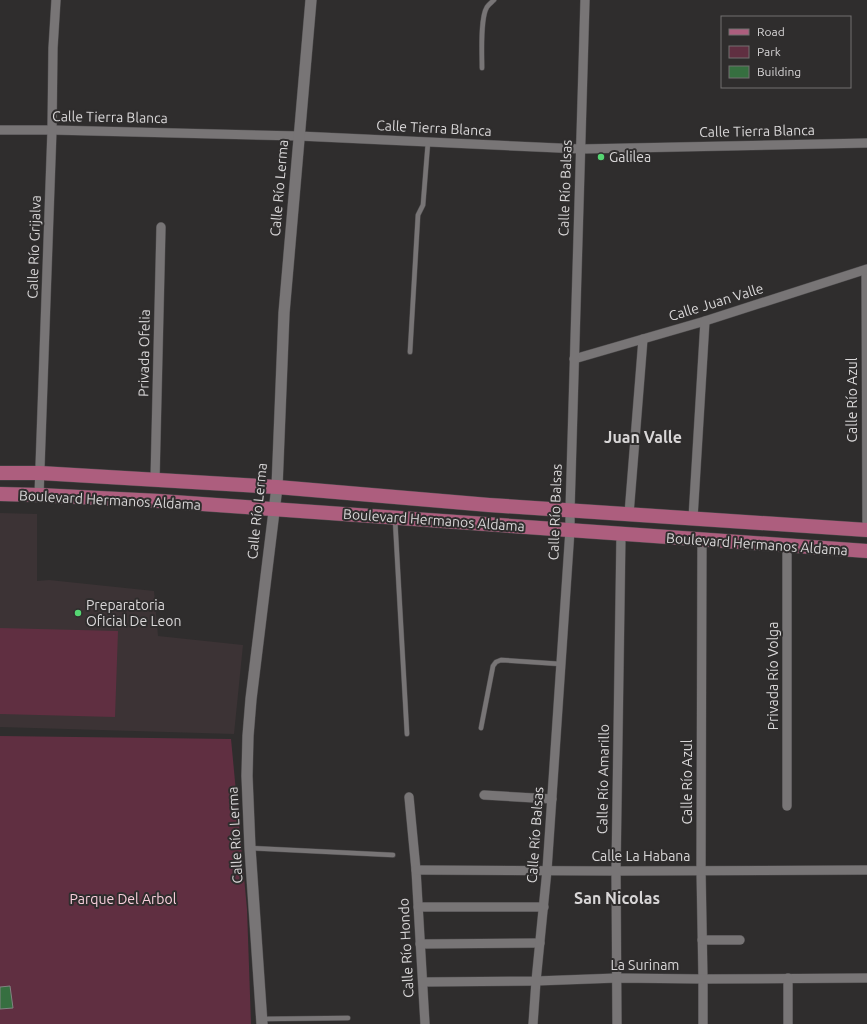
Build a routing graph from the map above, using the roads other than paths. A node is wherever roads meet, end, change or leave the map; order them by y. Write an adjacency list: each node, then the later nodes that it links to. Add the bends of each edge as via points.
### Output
1 (56, 0): 7 (street, Calle Río Grijalva)
2 (311, 0): 8 (street, Calle Río Lerma)
3 (494, 0): 5 (lane, via 487,7 483,23)
4 (585, 0): 11 (street, Calle Río Balsas)
5 (482, 68)
6 (0, 130): 7 (street, Calle Tierra Blanca)
7 (52, 130): 8 (street, Calle Tierra Blanca); 19 (street, Calle Río Grijalva)
8 (299, 136): 9 (street, Calle Tierra Blanca); 21 (street, Calle Río Lerma, via 284,313)
9 (428, 142): 11 (street, Calle Tierra Blanca); 16 (lane, via 423,205 418,215)
10 (867, 142): 11 (street, Calle Tierra Blanca)
11 (581, 149): 17 (street, Calle Río Balsas)
12 (161, 227): 20 (street, Privada Ofelia)
13 (866, 270): 14 (street, Calle Juan Valle); 30 (street, Calle Río Azul)
14 (705, 320): 15 (street, Calle Juan Valle); 28 (street)
15 (643, 339): 17 (street, Calle Juan Valle); 26 (street)
16 (410, 352)
17 (574, 359): 25 (street, Calle Río Balsas)
18 (0, 473): 19 (main road, Boulevard Hermanos Aldama)
19 (40, 474): 20 (main road, Boulevard Hermanos Aldama); 23 (street, Calle Río Grijalva)
20 (155, 480): 21 (main road, Boulevard Hermanos Aldama)
21 (276, 487): 24 (street, Calle Río Lerma); 25 (main road, Boulevard Hermanos Aldama)
22 (0, 494): 23 (main road, Boulevard Hermanos Aldama)
23 (39, 495): 24 (main road, Boulevard Hermanos Aldama)
24 (274, 509): 27 (main road, Boulevard Hermanos Aldama); 42 (street, Calle Río Lerma, via 248,736)
25 (570, 510): 26 (main road, Boulevard Hermanos Aldama); 29 (street, Calle Río Balsas)
26 (629, 514): 28 (main road, Boulevard Hermanos Aldama)
27 (394, 518): 29 (main road, Boulevard Hermanos Aldama); 37 (lane)
28 (692, 518): 30 (main road, Boulevard Hermanos Aldama)
29 (570, 530): 31 (main road, Boulevard Hermanos Aldama); 35 (street, Calle Río Balsas)
30 (867, 530)
31 (620, 534): 32 (main road, Boulevard Hermanos Aldama); 46 (street, Calle Río Amarillo)
32 (702, 540): 33 (main road, Boulevard Hermanos Aldama); 47 (street, Calle Río Azul)
33 (787, 546): 34 (main road, Boulevard Hermanos Aldama); 41 (street, Privada Río Volga)
34 (867, 552)
35 (561, 664): 36 (lane, via 501,660 496,662 492,666); 40 (street, Calle Río Balsas)
36 (482, 728)
37 (407, 734)
38 (484, 795): 40 (street)
39 (409, 797): 44 (street, Calle Río Hondo)
40 (552, 799): 45 (street, Calle Río Balsas)
41 (787, 806)
42 (250, 848): 43 (lane); 62 (street, Calle Río Lerma)
43 (393, 855)
44 (416, 870): 45 (street, Calle La Habana); 49 (street, Calle Río Hondo)
45 (547, 870): 46 (street, Calle La Habana); 50 (street, Calle Río Balsas)
46 (616, 870): 47 (street, Calle La Habana); 55 (street, Calle Río Amarillo)
47 (700, 870): 48 (street, Calle La Habana); 51 (street, Calle Río Azul)
48 (867, 870)
49 (418, 907): 50 (street); 54 (street, Calle Río Hondo)
50 (544, 907): 53 (street, Calle Río Balsas)
51 (702, 940): 52 (street); 58 (street, Calle Río Azul)
52 (740, 940)
53 (540, 943): 54 (street); 59 (street, Calle Río Balsas)
54 (420, 944): 60 (street, Calle Río Hondo)
55 (617, 978): 58 (street, La Surinam); 59 (street, La Surinam); 65 (street, Calle Río Amarillo)
56 (788, 978): 57 (street, La Surinam); 58 (street, La Surinam); 67 (street)
57 (867, 978)
58 (703, 979): 66 (street, Calle Río Azul)
59 (536, 981): 60 (street, La Surinam); 64 (street, Calle Río Balsas)
60 (423, 982): 63 (street, Calle Río Hondo)
61 (348, 1018): 62 (lane)
62 (262, 1022)
63 (425, 1024)
64 (533, 1024)
65 (617, 1024)
66 (703, 1024)
67 (788, 1024)

